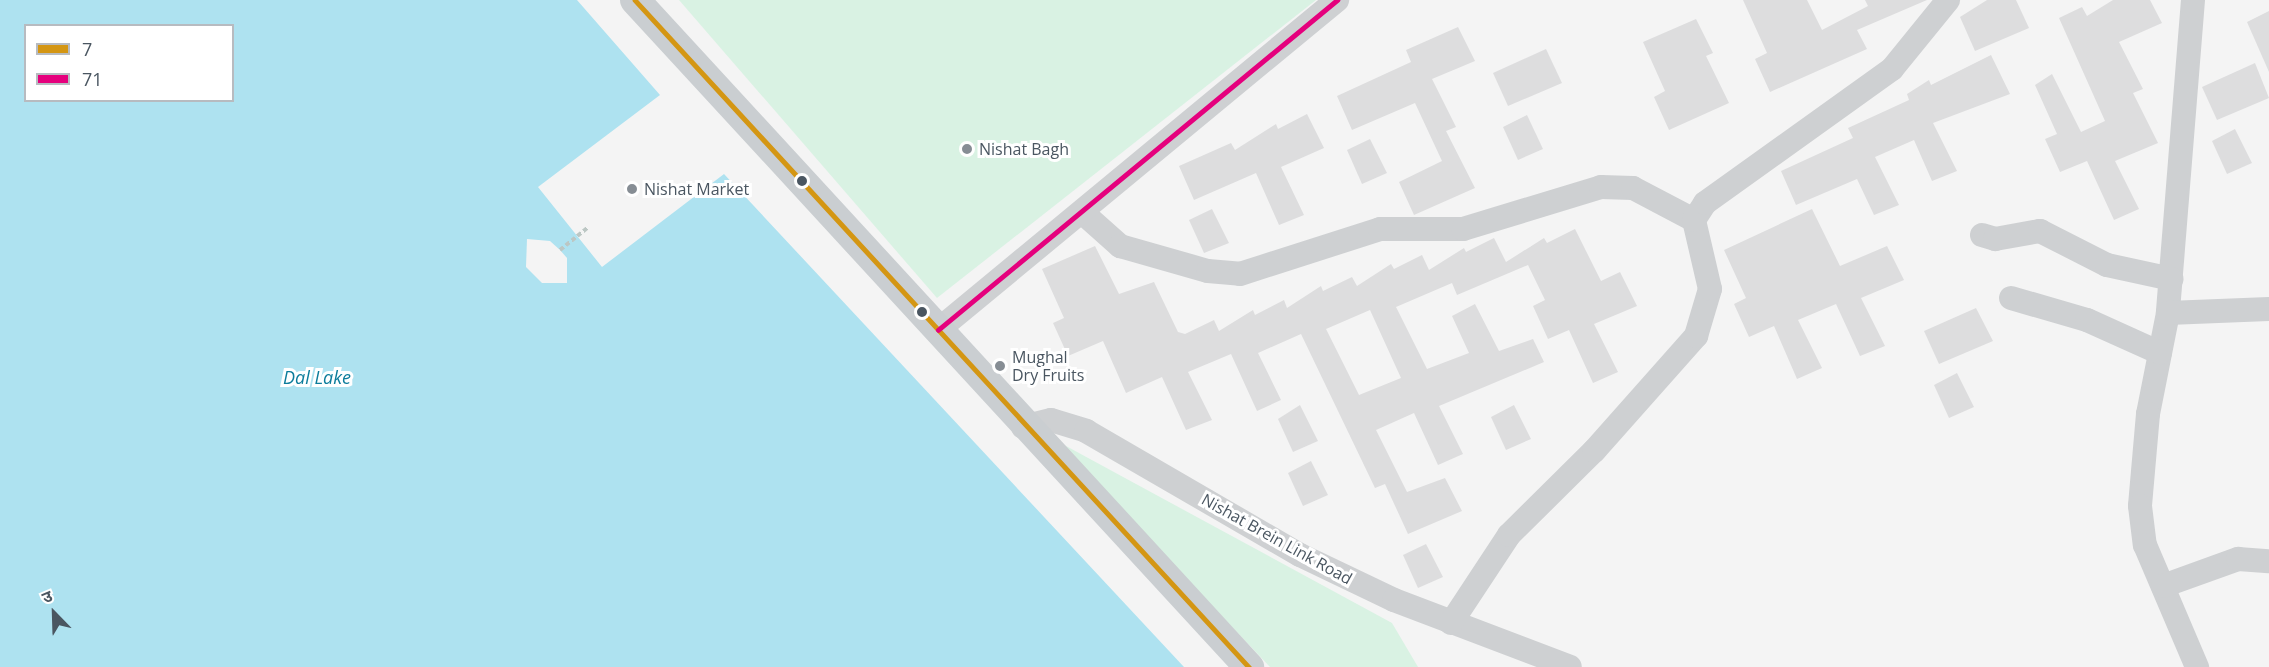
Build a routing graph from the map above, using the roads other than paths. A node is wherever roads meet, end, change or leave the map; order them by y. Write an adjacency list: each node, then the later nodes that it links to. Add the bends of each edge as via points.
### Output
1 (634, 0): 12 (main road)
2 (1337, 0): 5 (street)
3 (1948, 0): 6 (street, via 1892,69 1771,152 1705,203)
4 (2193, 0): 8 (street)
5 (1083, 213): 6 (street, via 1120,246 1208,271 1240,274 1380,229 1463,229 1602,187 1633,188); 12 (street)
6 (1694, 220): 17 (street, via 1710,289 1696,336 1594,452 1509,535)
7 (1982, 235): 8 (street, via 1995,239 2040,231 2107,265)
8 (2171, 279): 11 (street)
9 (2011, 298): 13 (street, via 2087,320)
10 (2269, 309): 11 (street)
11 (2168, 313): 13 (street)
12 (938, 330): 14 (main road)
13 (2160, 353): 16 (street, via 2140,506 2145,545)
14 (1023, 427): 17 (street, Nishat Brein Link Road, via 1051,420 1086,431 1300,555); 18 (main road)
15 (2269, 561): 16 (street, via 2238,559)
16 (2163, 585): 20 (street)
17 (1451, 623): 19 (street, Nishat Brein Link Road)
18 (1249, 667)
19 (1570, 667)
20 (2197, 667)

